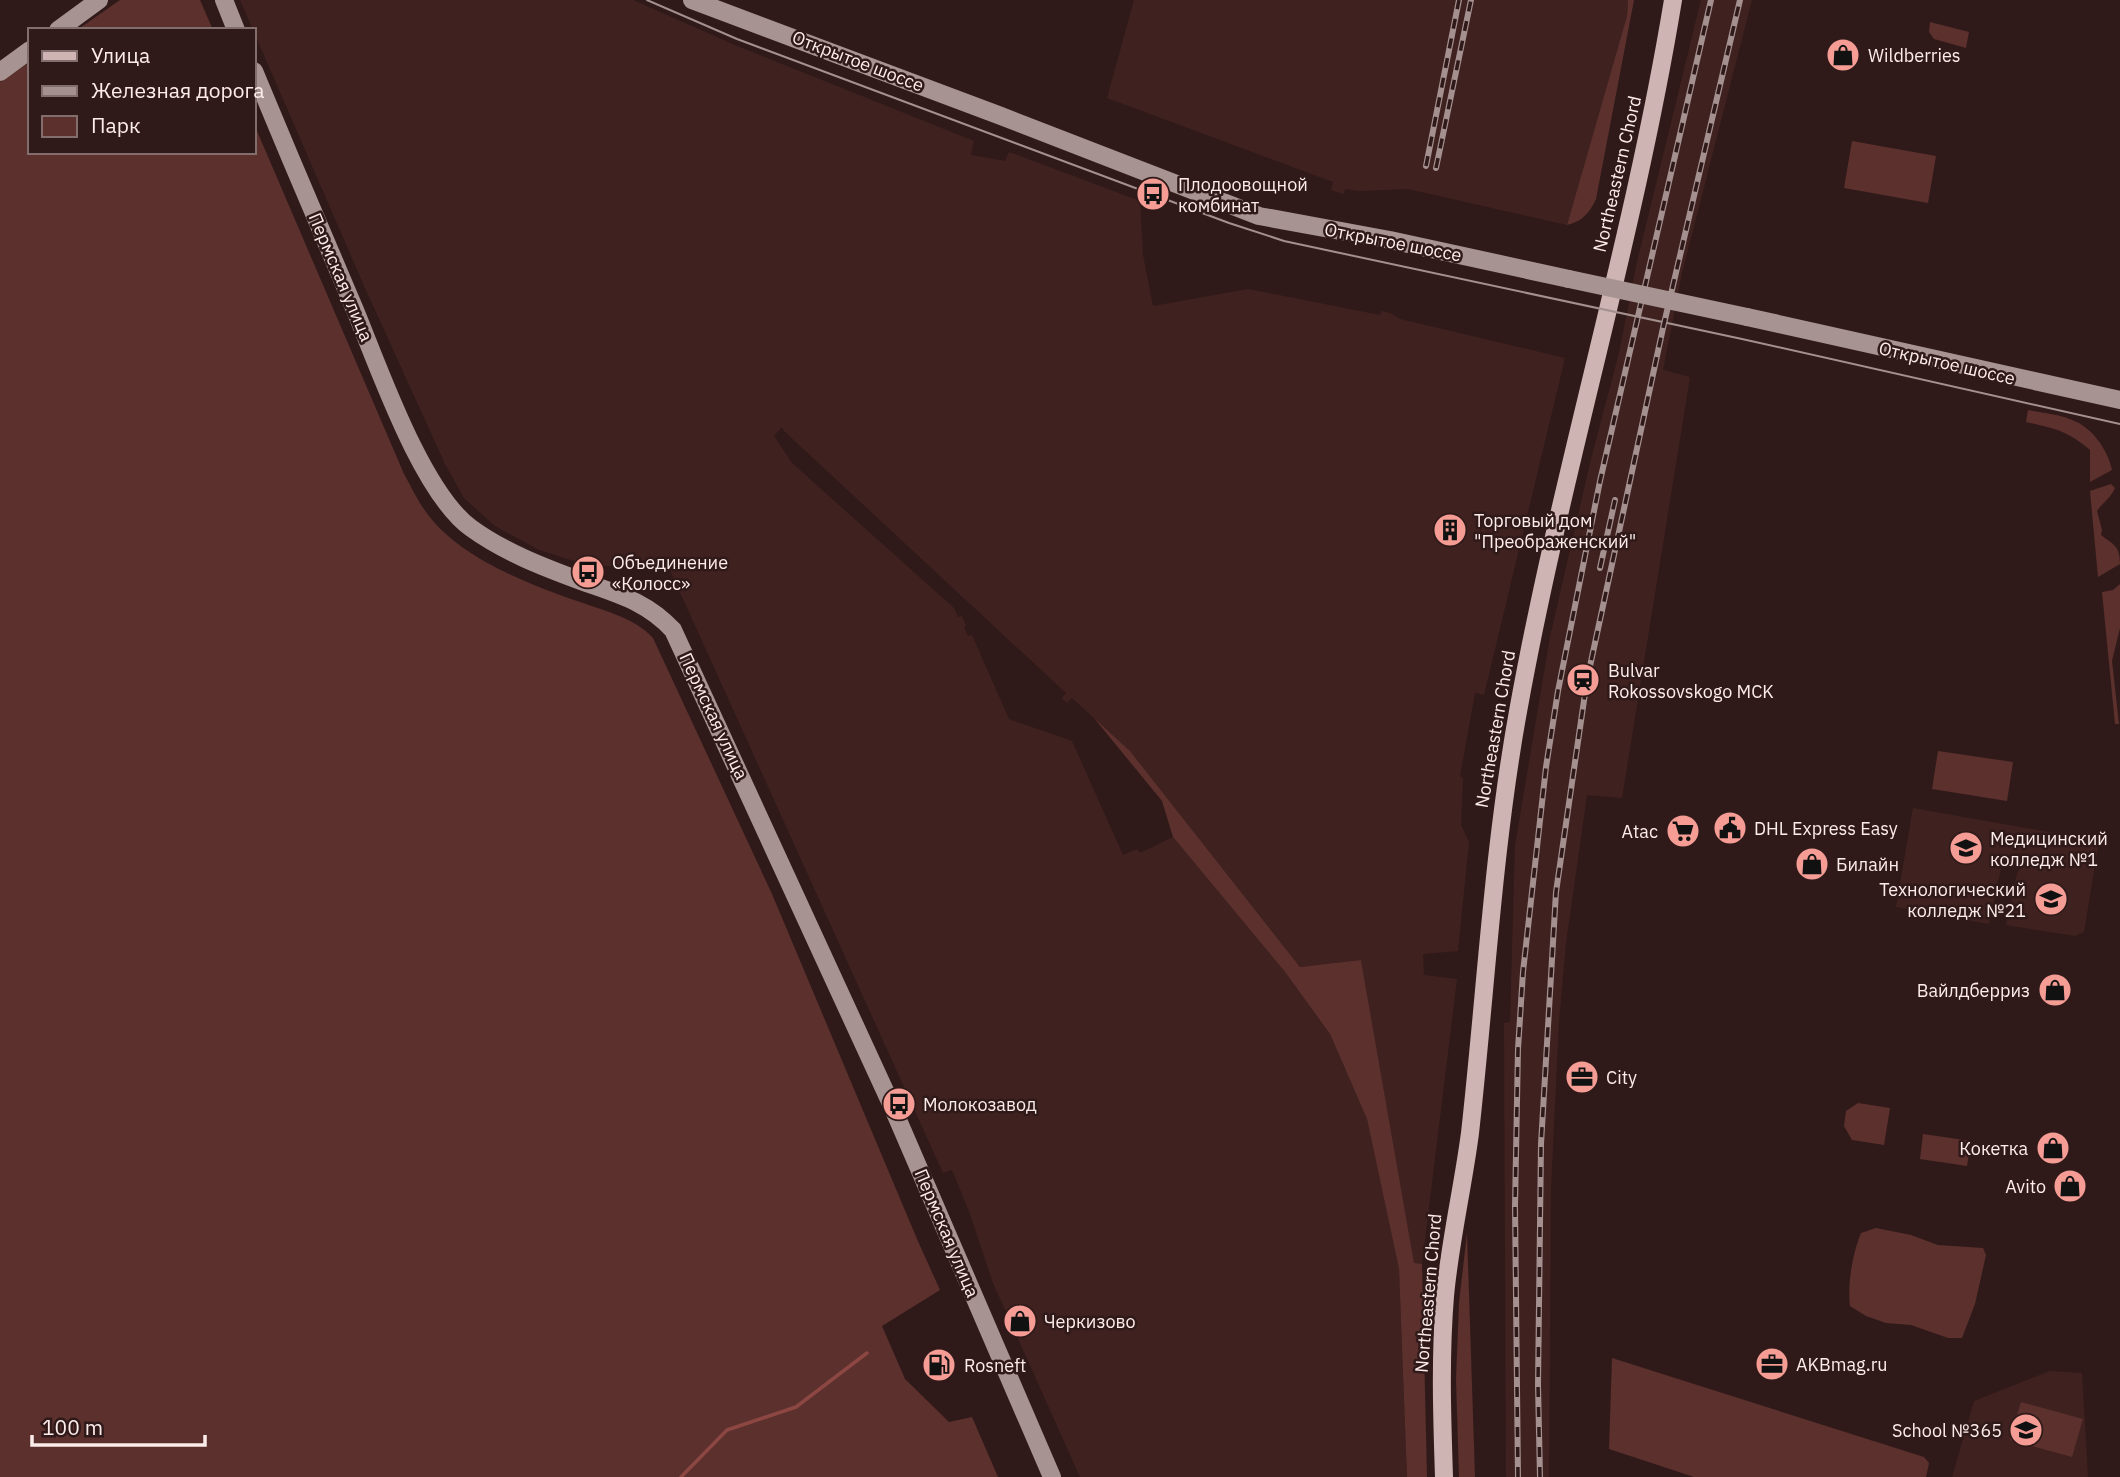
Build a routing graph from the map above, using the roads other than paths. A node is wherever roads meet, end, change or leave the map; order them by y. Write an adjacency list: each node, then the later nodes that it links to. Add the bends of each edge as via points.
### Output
1 (99, 0): 5 (street)
2 (224, 0): 6 (street)
3 (692, 0): 10 (street, Открытое шоссе, bridge, via 1259,216 1390,240)
4 (1673, 0): 12 (main road, Northeastern Chord, via 1659,83 1523,685 1501,815 1469,1136 1446,1294 1441,1401)
5 (61, 28)
6 (235, 28)
7 (28, 51): 8 (street)
8 (0, 72)
9 (256, 76): 11 (street, Пермская улица, via 403,424 453,511 501,547 642,603 673,630 892,1106)
10 (2120, 400)
11 (1052, 1477)
12 (1444, 1477)

